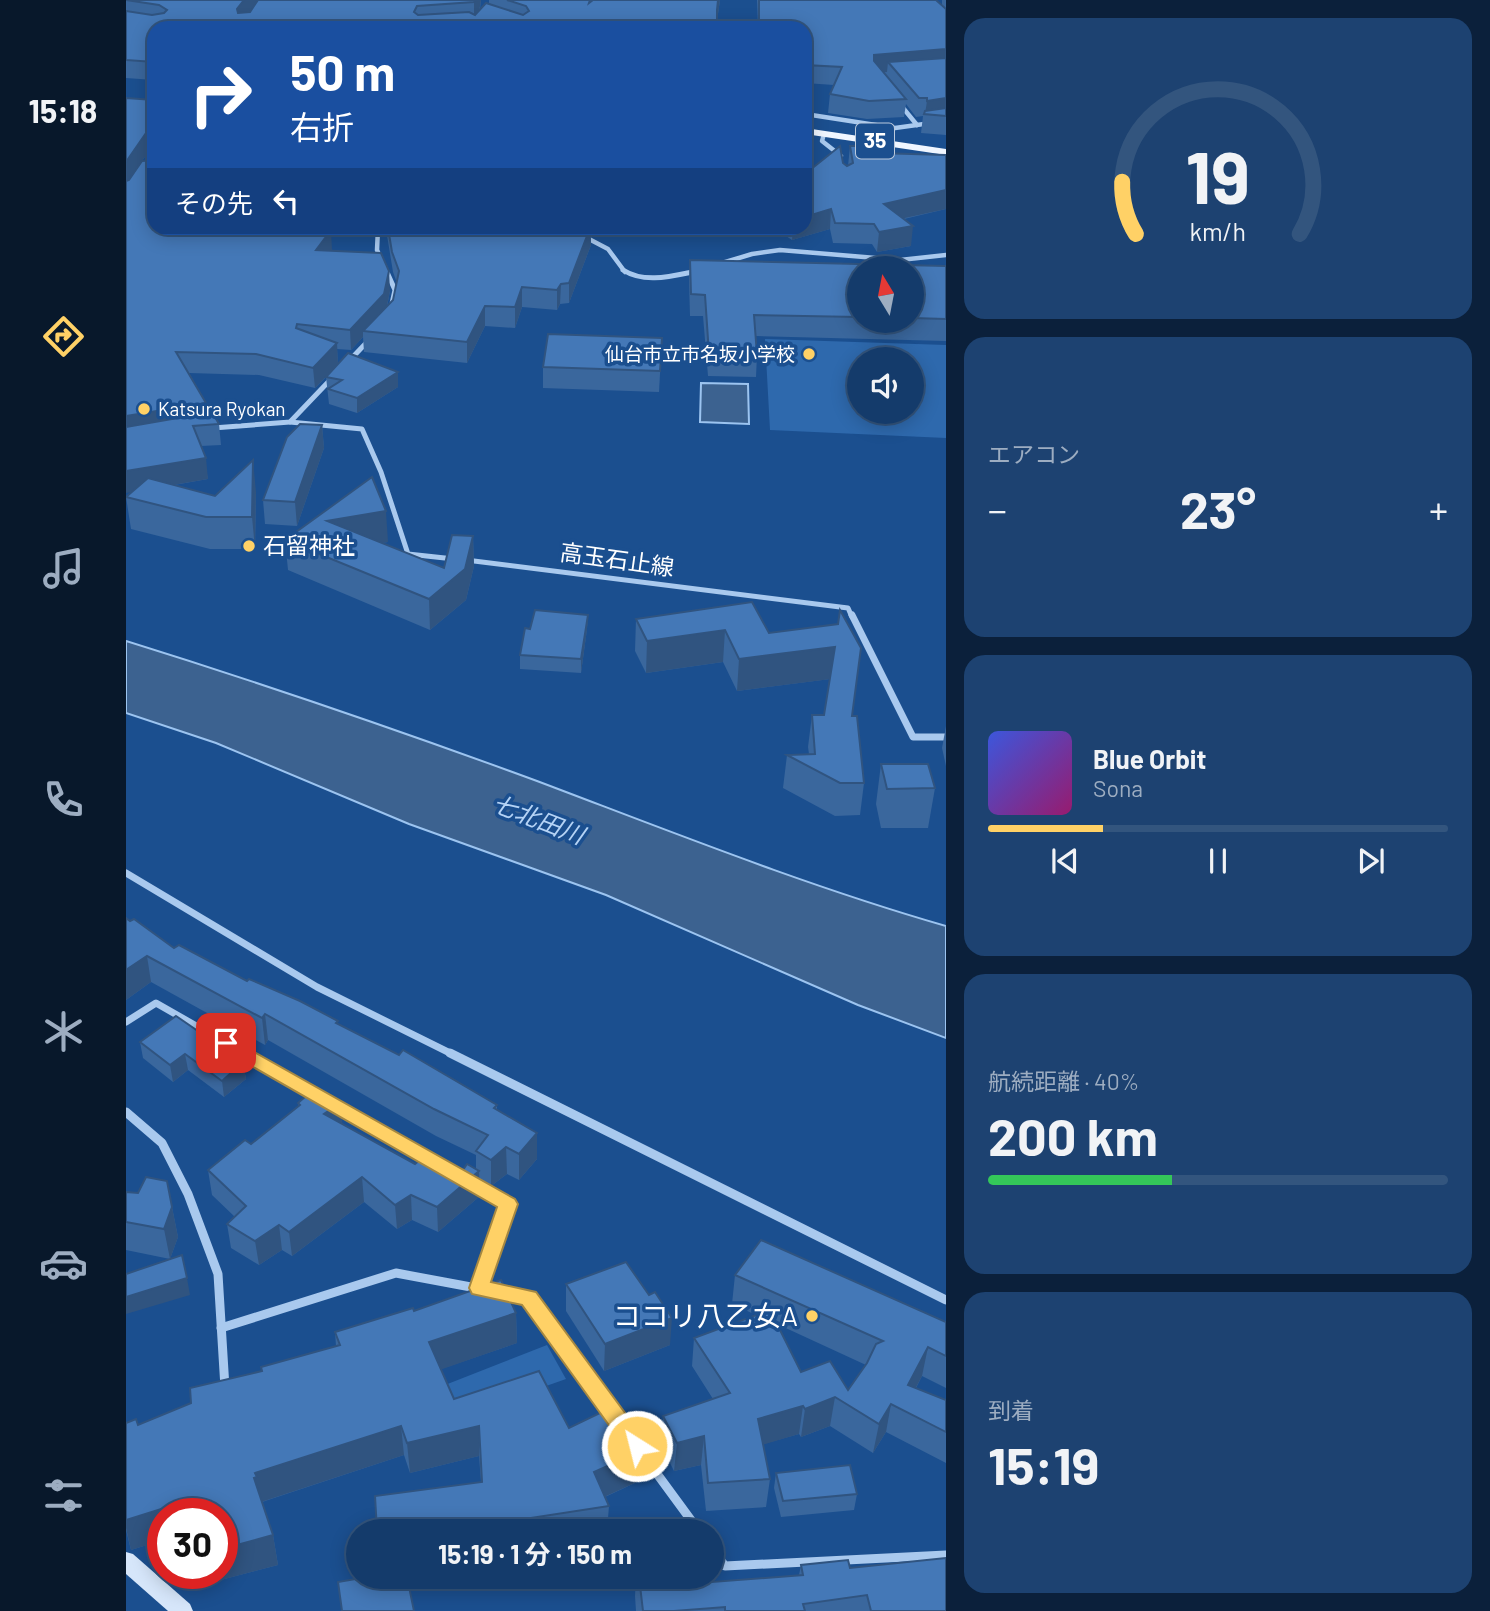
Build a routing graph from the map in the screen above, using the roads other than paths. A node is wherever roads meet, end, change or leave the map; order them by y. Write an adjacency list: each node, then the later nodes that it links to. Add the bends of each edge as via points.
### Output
1 (892, 96): 5 (street)
2 (812, 118): 6 (street)
3 (946, 121): 5 (street)
4 (812, 125): 6 (main road, 35)
5 (917, 125): 6 (street)
6 (828, 126): 7 (main road, 35); 8 (main road, 35); 9 (main road, 35); 10 (street, via 822,141 841,155)
7 (812, 129)
8 (946, 144)
9 (946, 152)
10 (844, 168)
11 (377, 235): 16 (street, via 377,250 395,290)
12 (581, 235): 15 (street, via 608,249 623,271 635,277 660,278)
13 (946, 255): 14 (street, via 900,260 780,250)
14 (715, 265)
15 (703, 269)
16 (390, 317)
17 (371, 337): 18 (street)
18 (344, 365)
19 (335, 374): 20 (street)
20 (290, 422): 21 (street); 22 (street, 高玉石止線, via 362,429 408,554 848,608 913,737)
21 (209, 429)
22 (946, 737)
23 (126, 873): 29 (street, via 317,987)
24 (126, 1021): 26 (street, via 156,1003)
25 (126, 1112): 30 (street, via 162,1143 188,1194 218,1275)
26 (435, 1163)
27 (460, 1176): 28 (street, via 508,1204)
28 (479, 1288): 30 (street, via 396,1273); 32 (street, via 528,1298)
29 (946, 1300)
30 (221, 1328): 31 (street)
31 (225, 1396)
32 (690, 1519)
33 (946, 1555): 35 (street)
34 (126, 1561): 36 (street)
35 (724, 1565)
36 (183, 1611)

